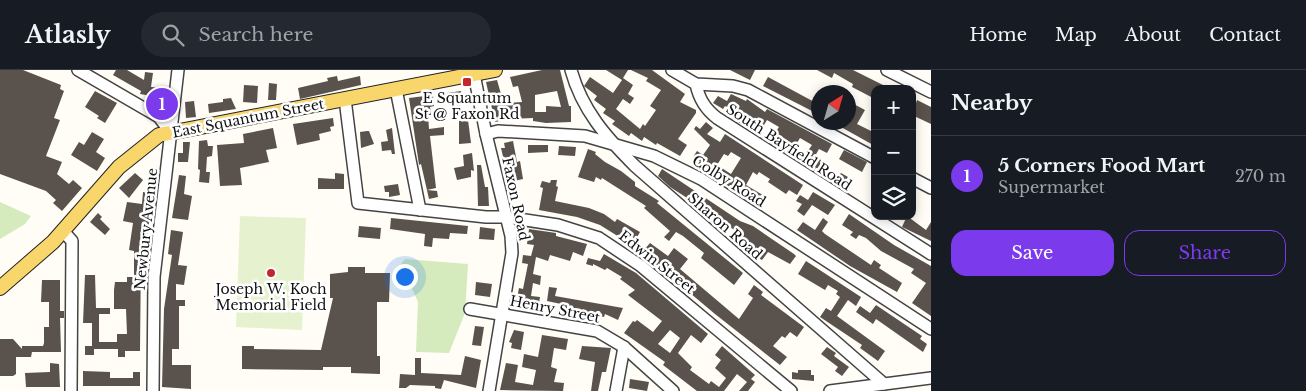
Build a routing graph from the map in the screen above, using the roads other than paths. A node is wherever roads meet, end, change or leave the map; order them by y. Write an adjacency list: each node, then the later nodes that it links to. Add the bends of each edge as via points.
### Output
1 (78, 70): 11 (street, via 159,117)
2 (178, 70): 11 (street, Newbury Avenue)
3 (572, 70): 13 (street, Sharon Road, via 586,108)
4 (672, 70): 7 (street)
5 (887, 70): 9 (street)
6 (485, 71): 8 (main road, East Squantum Street); 12 (street, Faxon Road)
7 (696, 84): 14 (street, via 748,90); 20 (street, South Bayfield Road, via 699,98 707,111)
8 (396, 89): 10 (main road, East Squantum Street); 17 (street)
9 (931, 92)
10 (345, 99): 11 (main road, East Squantum Street); 17 (street, Edwin Street, via 358,203)
11 (171, 133): 19 (main road, East Squantum Street, via 159,135 119,167); 29 (street, Newbury Avenue, via 154,277)
12 (486, 134): 13 (street, Colby Road, via 498,131 564,134); 18 (street, Faxon Road)
13 (612, 143): 24 (street, Colby Road, via 654,156 701,179); 27 (street, Sharon Road)
14 (871, 156)
15 (916, 180): 16 (street)
16 (931, 188)
17 (420, 210): 18 (street, Edwin Street)
18 (506, 217): 23 (street, Faxon Road, via 512,253); 33 (street, Edwin Street, via 558,225 599,238 641,266)
19 (63, 231): 21 (main road, East Squantum Street); 28 (street, via 72,241)
20 (931, 254)
21 (0, 288)
22 (470, 309): 23 (street, Henry Street)
23 (502, 314): 25 (street, Henry Street, via 597,331); 30 (street, Faxon Road)
24 (931, 329)
25 (624, 347): 31 (street); 32 (street, Henry Street)
26 (931, 378): 27 (street)
27 (884, 384): 34 (street)
28 (71, 391)
29 (153, 391)
30 (488, 391)
31 (616, 391)
32 (674, 391)
33 (791, 391)
34 (830, 391)

